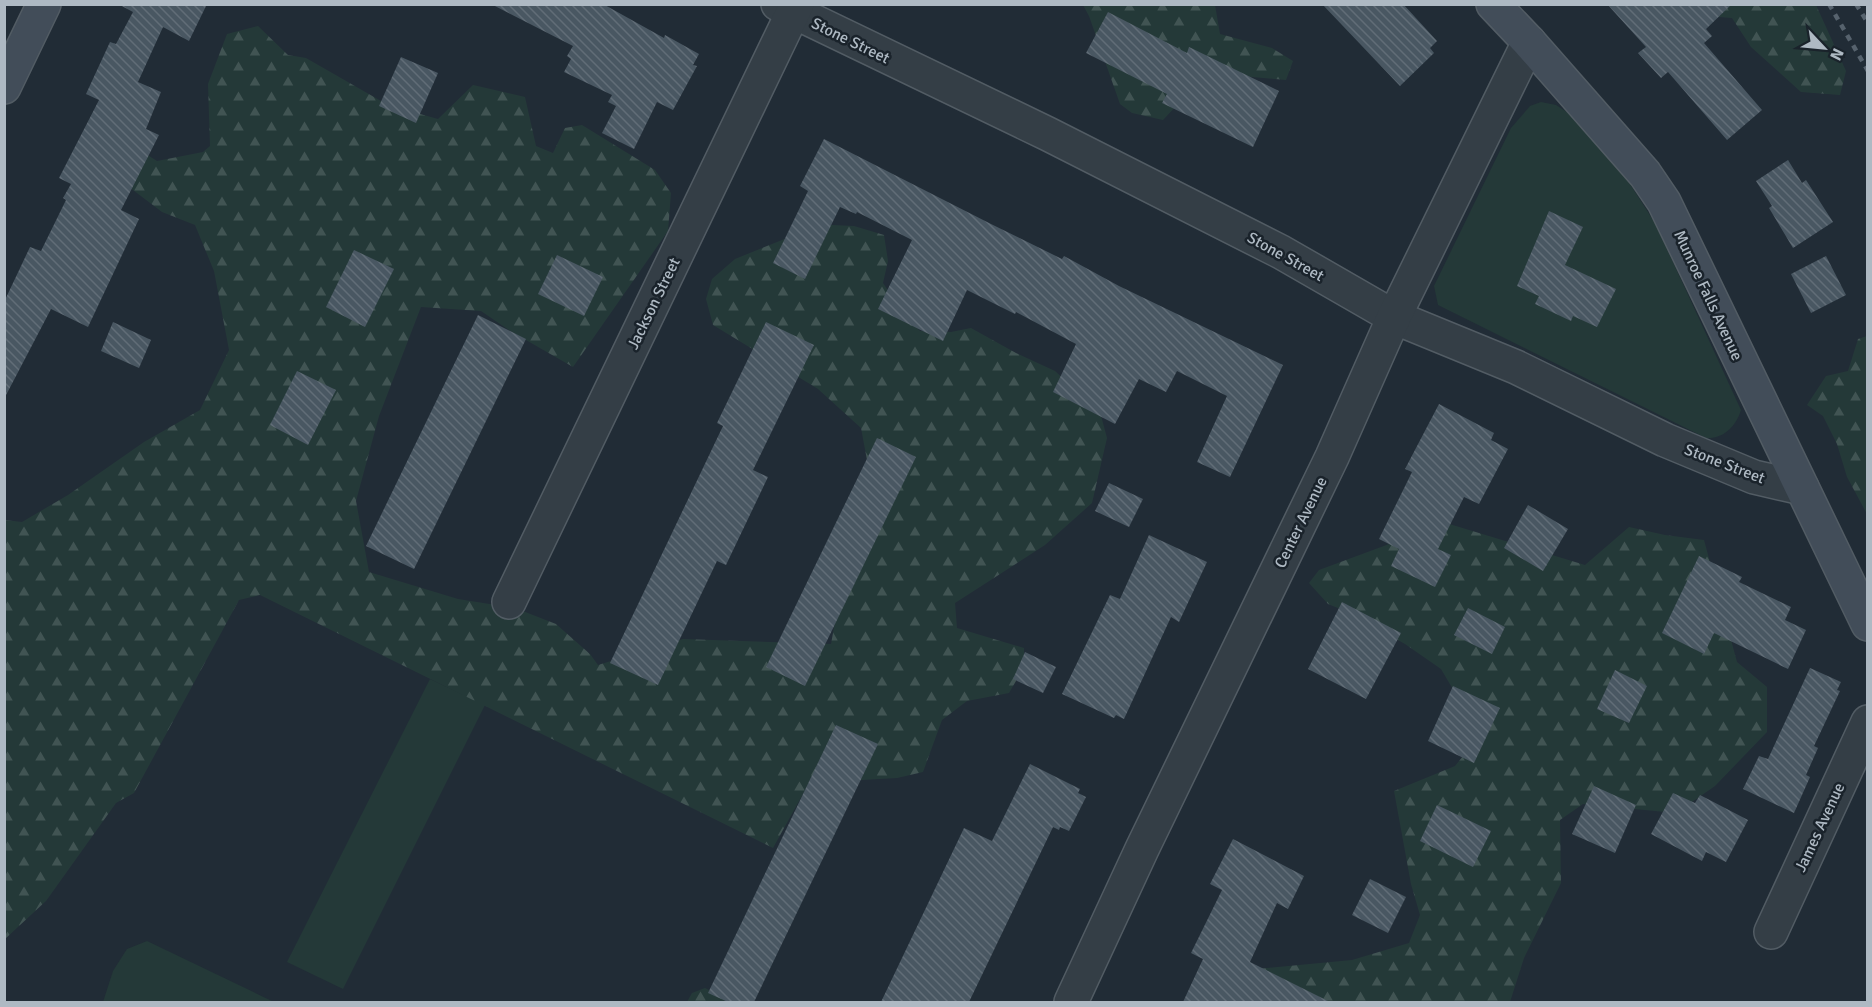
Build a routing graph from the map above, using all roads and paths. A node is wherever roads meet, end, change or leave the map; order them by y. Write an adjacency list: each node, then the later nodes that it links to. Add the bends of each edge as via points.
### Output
1 (44, 4): 5 (street)
2 (1493, 4): 4 (street, Munroe Falls Avenue)
3 (789, 7): 6 (street, Stone Street, via 1272,247); 8 (street, Jackson Street)
4 (1529, 42): 6 (street, Center Avenue); 7 (street, Munroe Falls Avenue, via 1645,174 1664,202)
5 (4, 87)
6 (1394, 317): 7 (street, Stone Street, via 1516,367 1665,440 1754,477); 12 (street, Center Avenue, via 1332,457)
7 (1802, 488): 9 (street, Munroe Falls Avenue)
8 (509, 602)
9 (1868, 624)
10 (1868, 722): 11 (street, James Avenue)
11 (1771, 932)
12 (1071, 1002)

